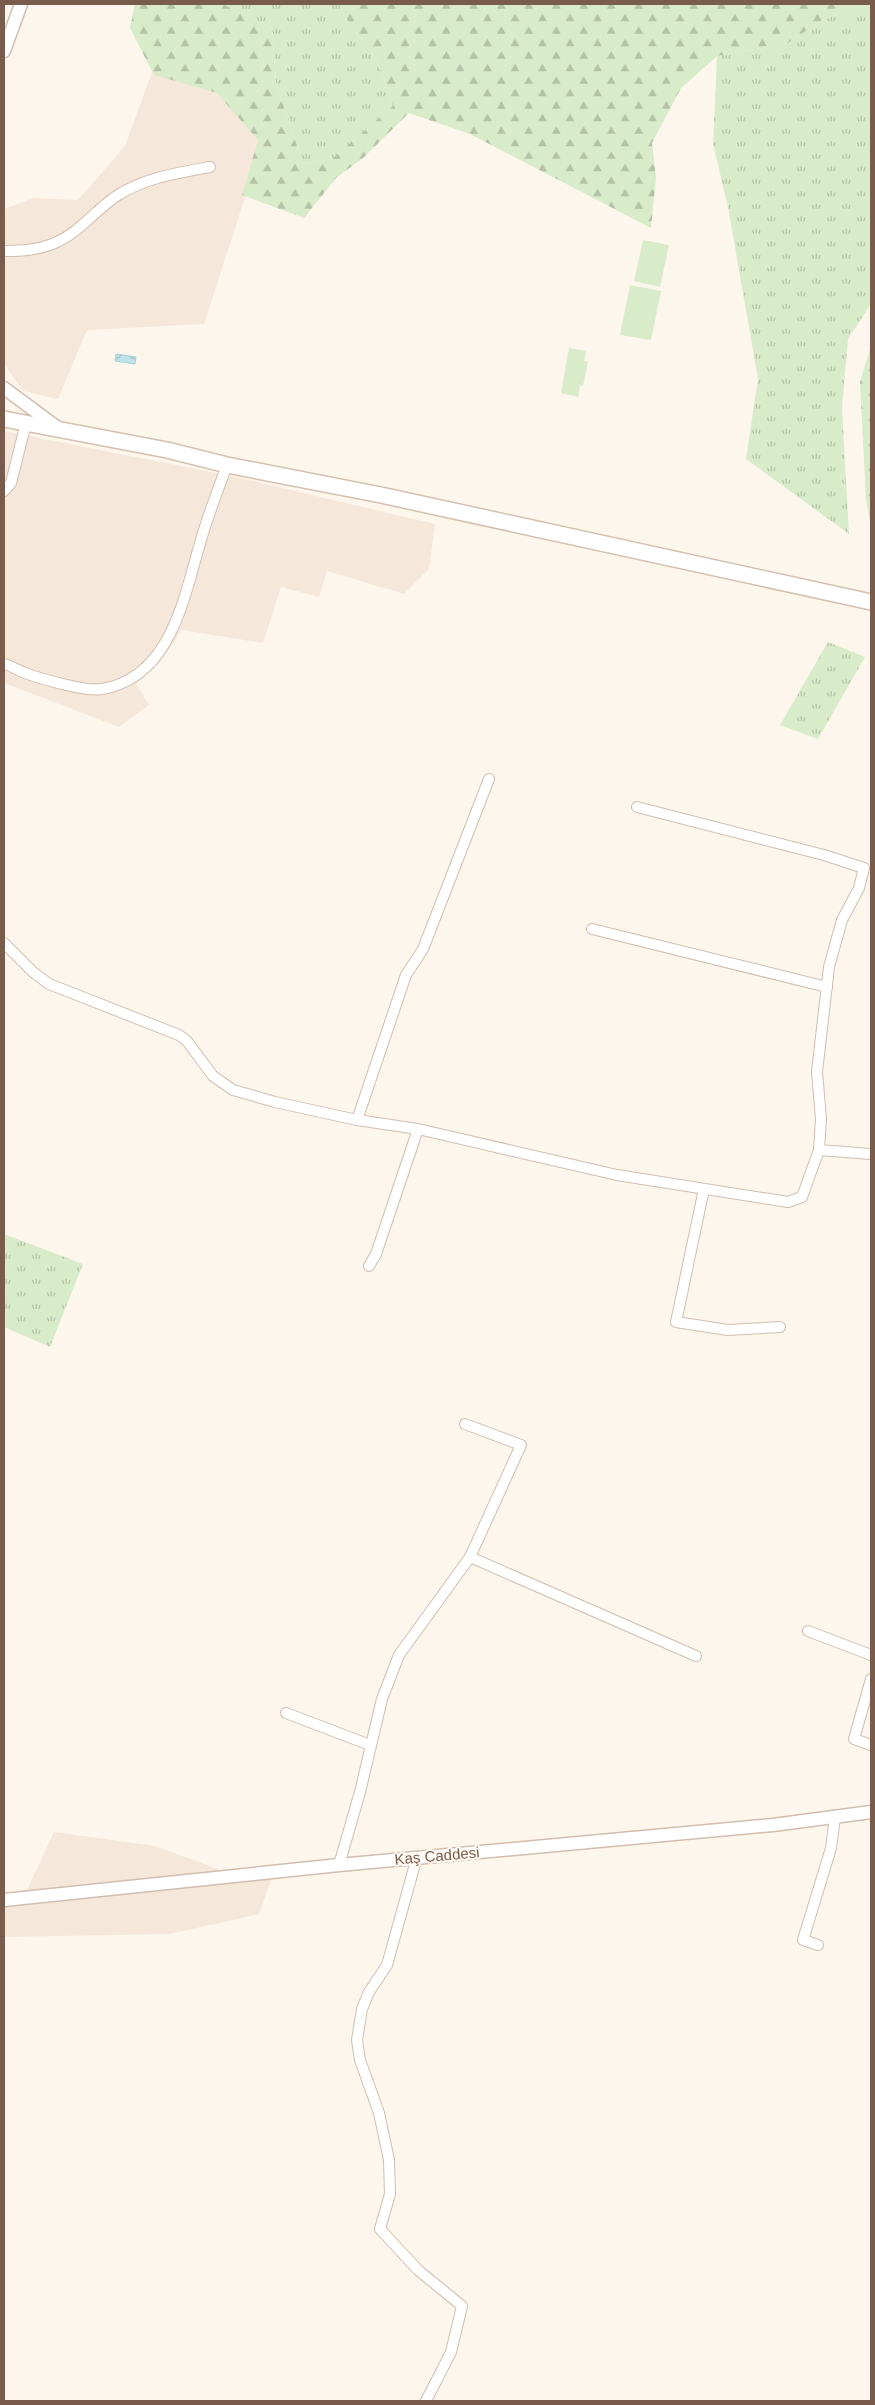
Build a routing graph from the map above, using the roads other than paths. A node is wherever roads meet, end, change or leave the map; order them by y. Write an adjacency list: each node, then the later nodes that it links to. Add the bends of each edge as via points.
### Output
1 (21, 4): 2 (street)
2 (4, 50)
3 (210, 167): 4 (street, via 154,178 138,185 115,197 57,242 31,250)
4 (4, 251)
5 (4, 388): 8 (street)
6 (4, 419): 7 (main road)
7 (26, 423): 8 (main road); 10 (street, via 11,483)
8 (63, 431): 9 (main road, via 167,450)
9 (227, 465): 11 (main road, via 463,512); 12 (street, via 175,626 153,662 129,681 102,689 87,689 23,673)
10 (4, 492)
11 (871, 602)
12 (4, 664)
13 (489, 779): 18 (street, via 422,949 406,975)
14 (637, 807): 17 (street, via 864,868 842,920)
15 (592, 929): 17 (street)
16 (4, 943): 18 (street, via 50,984 179,1035 213,1076 234,1090)
17 (827, 987): 20 (street, via 817,1072 821,1119)
18 (357, 1120): 19 (street)
19 (418, 1129): 22 (street, via 617,1175); 23 (street, via 376,1254)
20 (819, 1150): 21 (street); 22 (street, via 802,1197 788,1202)
21 (871, 1154)
22 (704, 1189): 24 (street, via 676,1322 728,1330)
23 (369, 1266)
24 (780, 1327)
25 (465, 1424): 26 (street, via 521,1445)
26 (470, 1557): 29 (street); 32 (street, via 399,1655 382,1699)
27 (808, 1631): 28 (street)
28 (871, 1655)
29 (696, 1656)
30 (871, 1679): 33 (street, via 854,1739)
31 (286, 1713): 32 (street)
32 (370, 1745): 37 (street)
33 (871, 1745)
34 (871, 1812): 35 (street, Kaş Caddesi)
35 (836, 1817): 36 (street, Kaş Caddesi); 39 (street, via 831,1848 803,1940)
36 (417, 1857): 37 (street, Kaş Caddesi); 40 (street, via 387,1965 362,2009 357,2040 389,2160 390,2194 380,2229 418,2270 462,2306 452,2352)
37 (339, 1865): 38 (street, Kaş Caddesi)
38 (4, 1900)
39 (818, 1945)
40 (426, 2401)

